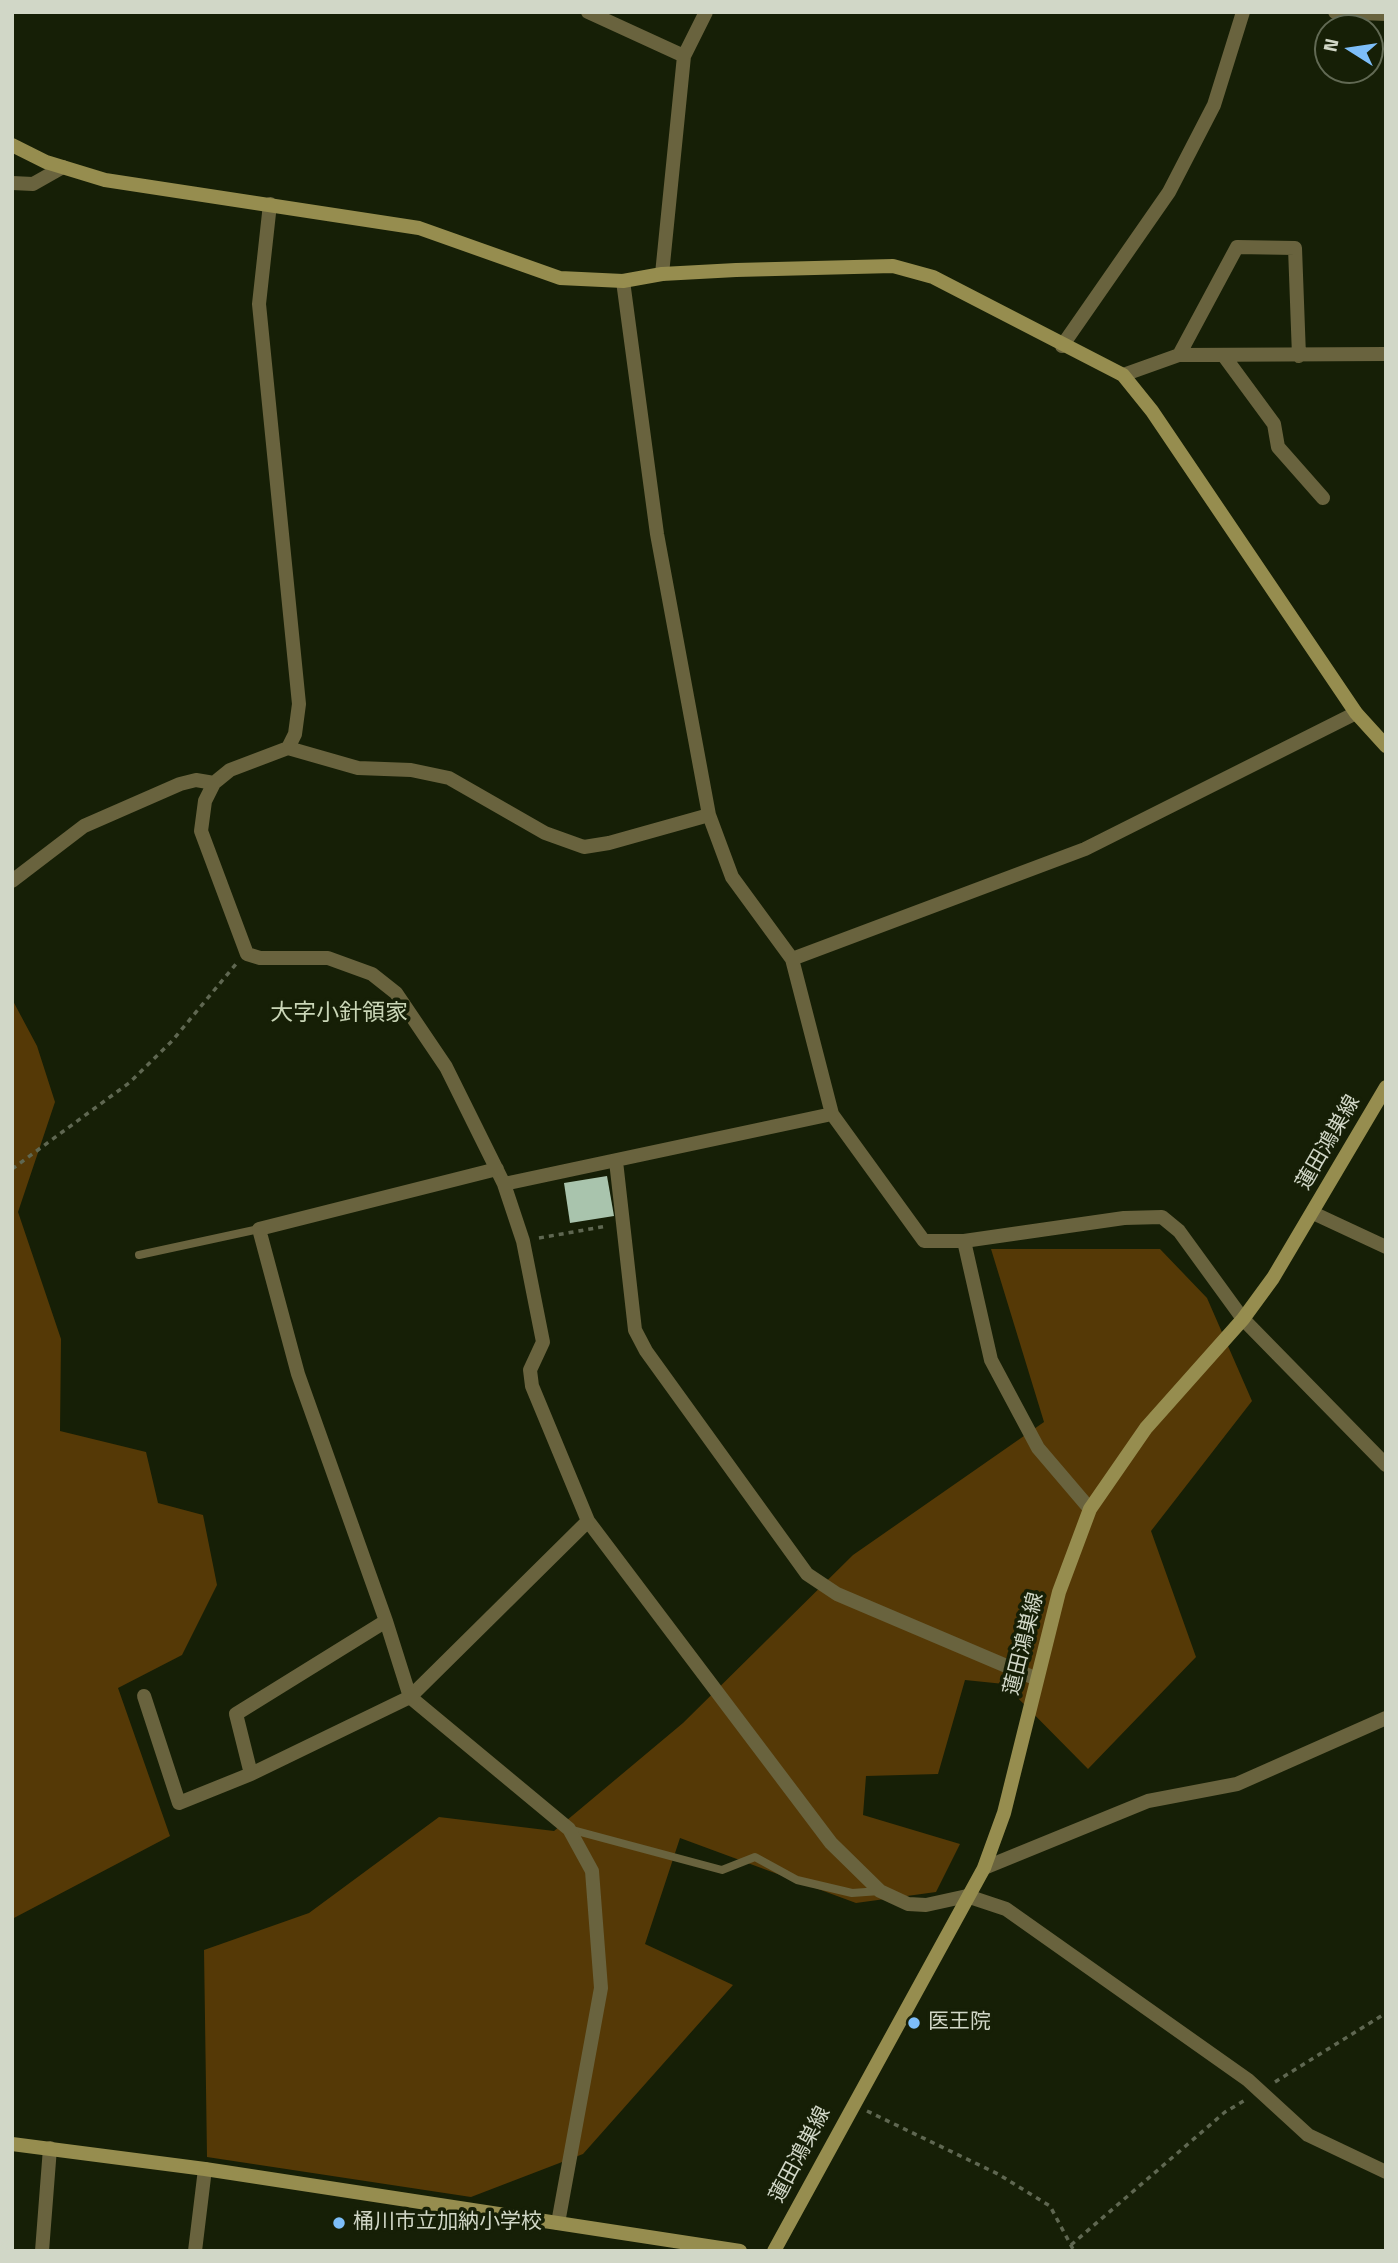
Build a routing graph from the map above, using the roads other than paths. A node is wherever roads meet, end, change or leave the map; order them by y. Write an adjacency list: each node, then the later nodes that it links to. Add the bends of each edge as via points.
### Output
1 (588, 12): 6 (street)
2 (706, 12): 6 (street)
3 (1243, 12): 13 (street, via 1214,105 1169,192)
4 (1335, 12): 5 (street)
5 (1386, 14)
6 (684, 56): 11 (street)
7 (12, 145): 8 (street)
8 (63, 167): 9 (street, via 33,184); 10 (street, via 105,180)
9 (12, 183)
10 (270, 204): 12 (street, via 419,228 560,278); 22 (street, via 259,304 299,704)
11 (662, 274): 12 (street); 13 (street, via 893,266 933,276)
12 (623, 281): 24 (street, via 657,534)
13 (1062, 346): 18 (street)
14 (1386, 354): 17 (street)
15 (1179, 355): 16 (street); 17 (street, via 1237,247 1295,248); 18 (street)
16 (1224, 356): 17 (street); 19 (street, via 1274,424 1278,447)
17 (1299, 356)
18 (1123, 375): 20 (street)
19 (1323, 498)
20 (1356, 713): 21 (street); 26 (street, via 1085,849)
21 (1386, 746)
22 (288, 748): 23 (street, via 230,770); 24 (street, via 358,768 411,770 449,778 545,833 584,847)
23 (214, 783): 25 (street, via 196,780 180,784 84,826); 30 (street, via 205,801 201,831 247,954 328,958 372,974 396,993 446,1067)
24 (709, 815): 26 (street, via 732,877)
25 (12, 881)
26 (792, 959): 28 (street)
27 (1386, 1087): 32 (street, 蓮田鴻巣線)
28 (832, 1114): 29 (street); 34 (street, via 924,1241)
29 (615, 1161): 31 (street); 42 (street, via 635,1330 807,1574 837,1594)
30 (497, 1169): 31 (street); 33 (street)
31 (504, 1184): 40 (street, via 523,1241 543,1342 530,1370 532,1386)
32 (1313, 1213): 35 (street); 37 (street, 蓮田鴻巣線)
33 (258, 1229): 36 (lane); 41 (street, via 298,1374)
34 (964, 1241): 37 (street, via 1124,1218 1162,1217 1179,1231); 39 (street, via 991,1360 1038,1448)
35 (1386, 1247)
36 (139, 1255)
37 (1243, 1319): 38 (street); 39 (street, 蓮田鴻巣線, via 1146,1429)
38 (1386, 1465)
39 (1090, 1509): 42 (street, 蓮田鴻巣線, via 1059,1592)
40 (588, 1521): 44 (street); 49 (street, via 831,1843)
41 (386, 1621): 44 (street); 46 (street, via 236,1714)
42 (1037, 1679): 48 (street, 蓮田鴻巣線, via 1004,1813)
43 (144, 1696): 46 (street, via 179,1802)
44 (410, 1697): 46 (street); 47 (street)
45 (1386, 1718): 48 (street, via 1237,1784 1148,1801)
46 (251, 1773)
47 (569, 1829): 49 (lane, via 722,1870 755,1857 797,1880 852,1893); 55 (street, via 592,1871 601,1988)
48 (984, 1868): 50 (street, 蓮田鴻巣線)
49 (880, 1891): 50 (street, via 926,1905)
50 (967, 1896): 54 (street, via 1006,1909 1260,2091 1308,2135); 59 (street, 蓮田鴻巣線)
51 (12, 2144): 52 (street)
52 (50, 2148): 53 (street); 56 (street)
53 (205, 2169): 55 (street); 57 (street)
54 (1386, 2172)
55 (558, 2223): 58 (street)
56 (42, 2251)
57 (195, 2251)
58 (740, 2251)
59 (775, 2251)

